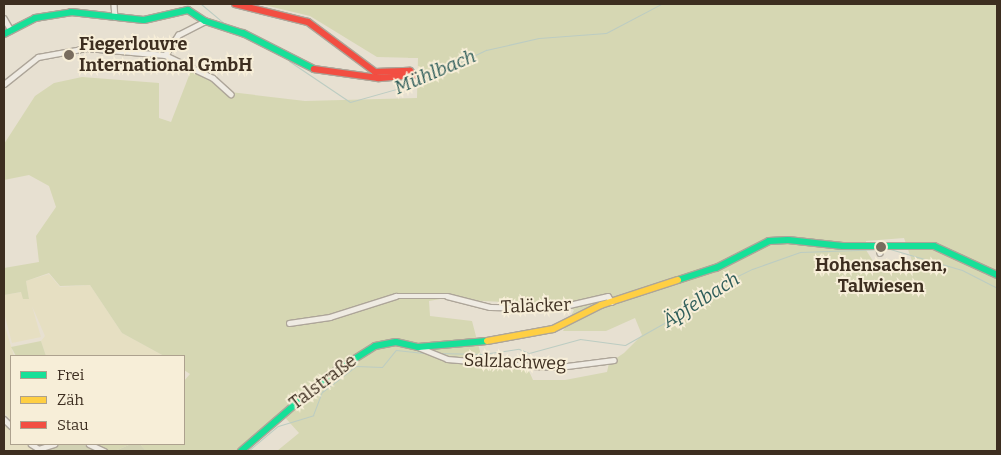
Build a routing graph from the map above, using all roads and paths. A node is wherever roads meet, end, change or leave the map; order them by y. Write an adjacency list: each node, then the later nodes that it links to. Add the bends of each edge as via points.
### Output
1 (114, 4): 3 (street)
2 (235, 4): 5 (street, via 308,22 375,72 413,72 408,77 378,78 309,68 242,33)
3 (115, 17): 5 (street, via 144,20 181,9 194,12); 6 (street, via 70,12 35,18)
4 (4, 18): 6 (street)
5 (205, 21): 8 (street, via 178,35)
6 (11, 30): 7 (street)
7 (4, 34)
8 (165, 55): 9 (street, via 71,49 38,57); 10 (street, via 213,78)
9 (4, 84)
10 (231, 94)
11 (878, 245): 12 (street); 13 (street, via 934,246); 14 (street, via 769,241 716,268)
12 (880, 253)
13 (997, 275)
14 (612, 302): 15 (street, Taläcker, via 608,296 590,303 556,308 490,307 447,296 396,296 330,317); 16 (street, Taläcker, via 553,330 476,343)
15 (289, 323)
16 (418, 347): 17 (street, Salzlachweg, via 447,359 530,366 559,367); 22 (street, Talstraße, via 396,342 375,346 358,355 291,405)
17 (614, 360)
18 (33, 445): 19 (street, via 39,449)
19 (51, 445)
20 (91, 445): 21 (street)
21 (104, 451)
22 (242, 451)

